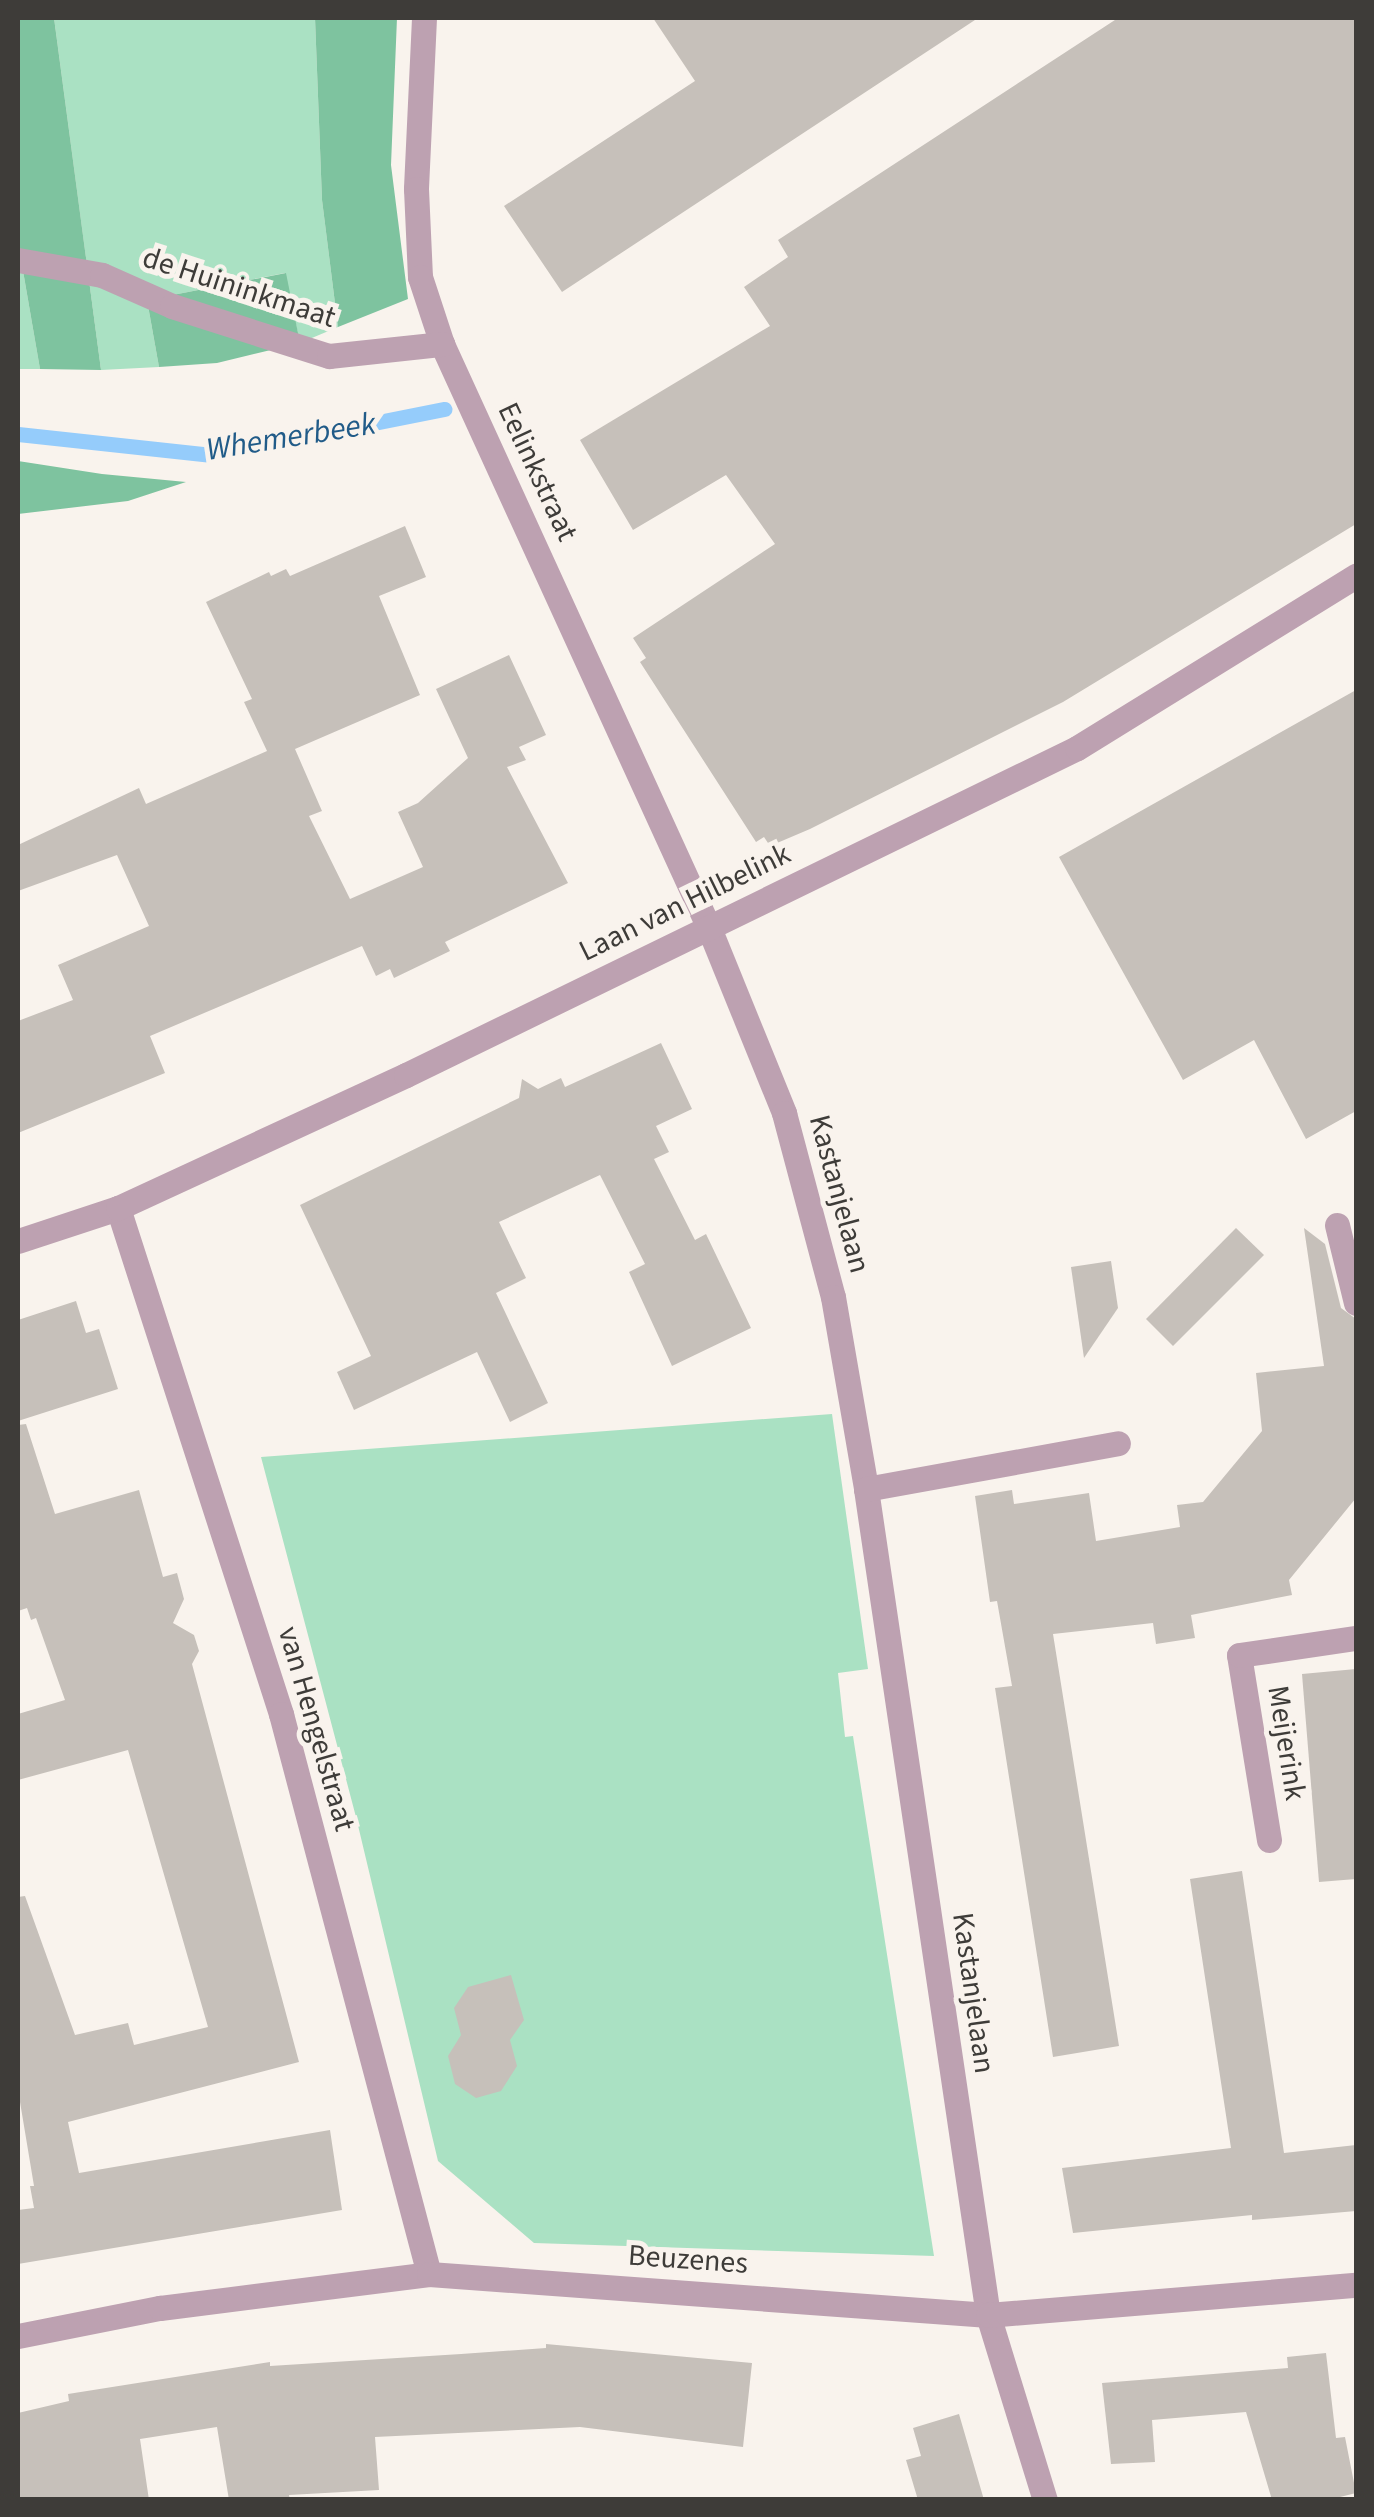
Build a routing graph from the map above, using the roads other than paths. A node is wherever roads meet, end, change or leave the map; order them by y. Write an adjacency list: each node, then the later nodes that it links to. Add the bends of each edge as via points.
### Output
1 (424, 18): 3 (street, Eelinkstraat, via 419,260)
2 (18, 260): 3 (street, de Huininkmaat, via 102,275 172,306 329,356)
3 (442, 344): 5 (street, Eelinkstraat)
4 (1356, 576): 5 (street, Laan van Hilbelink, via 1078,748)
5 (709, 928): 6 (street, Laan van Hilbelink); 11 (street, Kastanjelaan, via 784,1113 833,1297)
6 (118, 1208): 8 (street, Laan van Hilbelink); 14 (street, van Hengelstraat, via 282,1714)
7 (1337, 1225): 9 (street)
8 (18, 1241)
9 (1355, 1291)
10 (1118, 1443): 11 (street)
11 (866, 1489): 16 (street, Kastanjelaan)
12 (1356, 1638): 13 (street, Meijerink, via 1239,1655)
13 (1269, 1840)
14 (429, 2274): 16 (street, Beuzenes); 17 (street, Beuzenes, via 160,2308)
15 (1356, 2284): 16 (street, Beuzenes)
16 (988, 2315): 18 (street, Kastanjelaan)
17 (18, 2336)
18 (1046, 2500)

